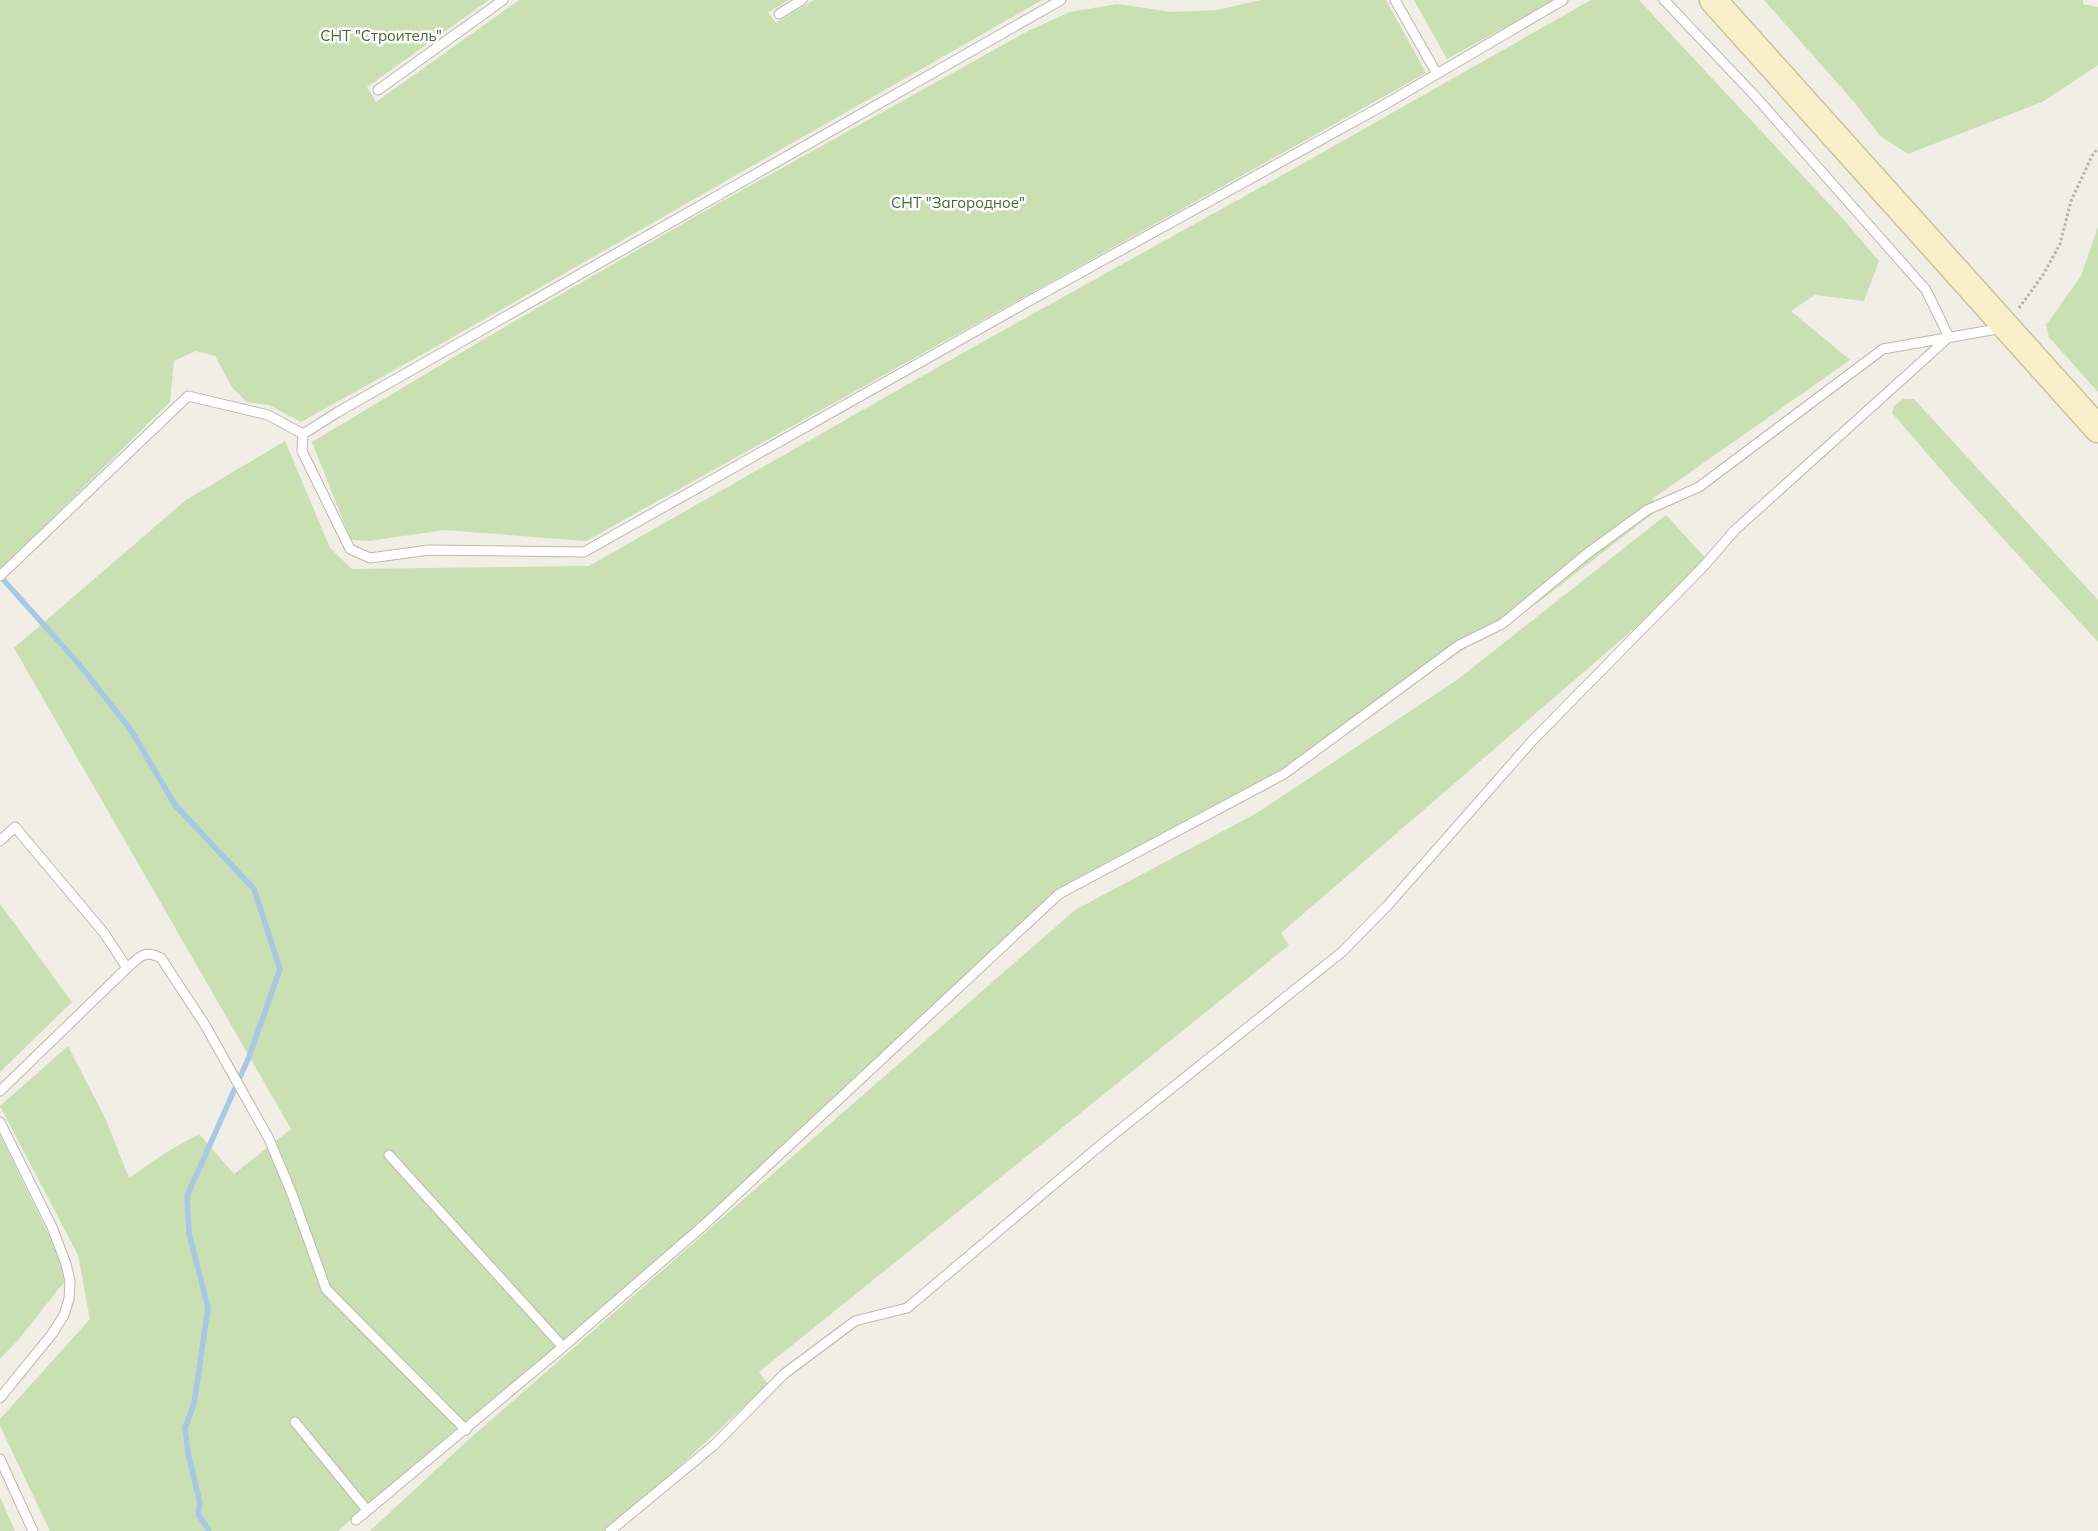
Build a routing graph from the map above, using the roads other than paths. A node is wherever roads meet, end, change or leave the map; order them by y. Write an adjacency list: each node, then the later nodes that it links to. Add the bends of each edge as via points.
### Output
1 (503, 0): 10 (lane)
2 (802, 0): 8 (lane)
3 (1061, 0): 14 (lane)
4 (1395, 0): 9 (lane)
5 (1564, 0): 9 (lane)
6 (1664, 0): 12 (lane, via 1755,96 1926,290)
7 (1714, 0): 11 (main road)
8 (779, 14)
9 (1437, 74): 14 (lane, via 584,552 429,550 370,558 350,549 302,451)
10 (378, 90)
11 (2006, 327): 12 (lane); 13 (main road)
12 (1949, 337): 21 (lane, via 1883,349 1699,487 1647,510 1588,553 1502,624 1459,645 1284,774 1059,894 704,1225); 29 (lane, via 1735,530 1703,567 1532,741 1388,905 1342,952 1103,1143 907,1308 855,1321 784,1374 712,1446)
13 (2098, 429)
14 (303, 434): 15 (lane, via 268,415 188,396)
15 (0, 576)
16 (0, 842): 17 (lane, via 15,827 104,933)
17 (127, 968): 18 (lane); 24 (lane, via 144,954 162,958 205,1025 269,1139 326,1289)
18 (0, 1091)
19 (0, 1122): 22 (lane, via 52,1227 70,1281 64,1316)
20 (389, 1155): 21 (lane)
21 (563, 1347): 24 (lane)
22 (0, 1398)
23 (295, 1422): 26 (lane)
24 (466, 1430): 26 (lane)
25 (0, 1459): 28 (lane)
26 (367, 1510): 27 (lane)
27 (356, 1520)
28 (33, 1531)
29 (610, 1531)

